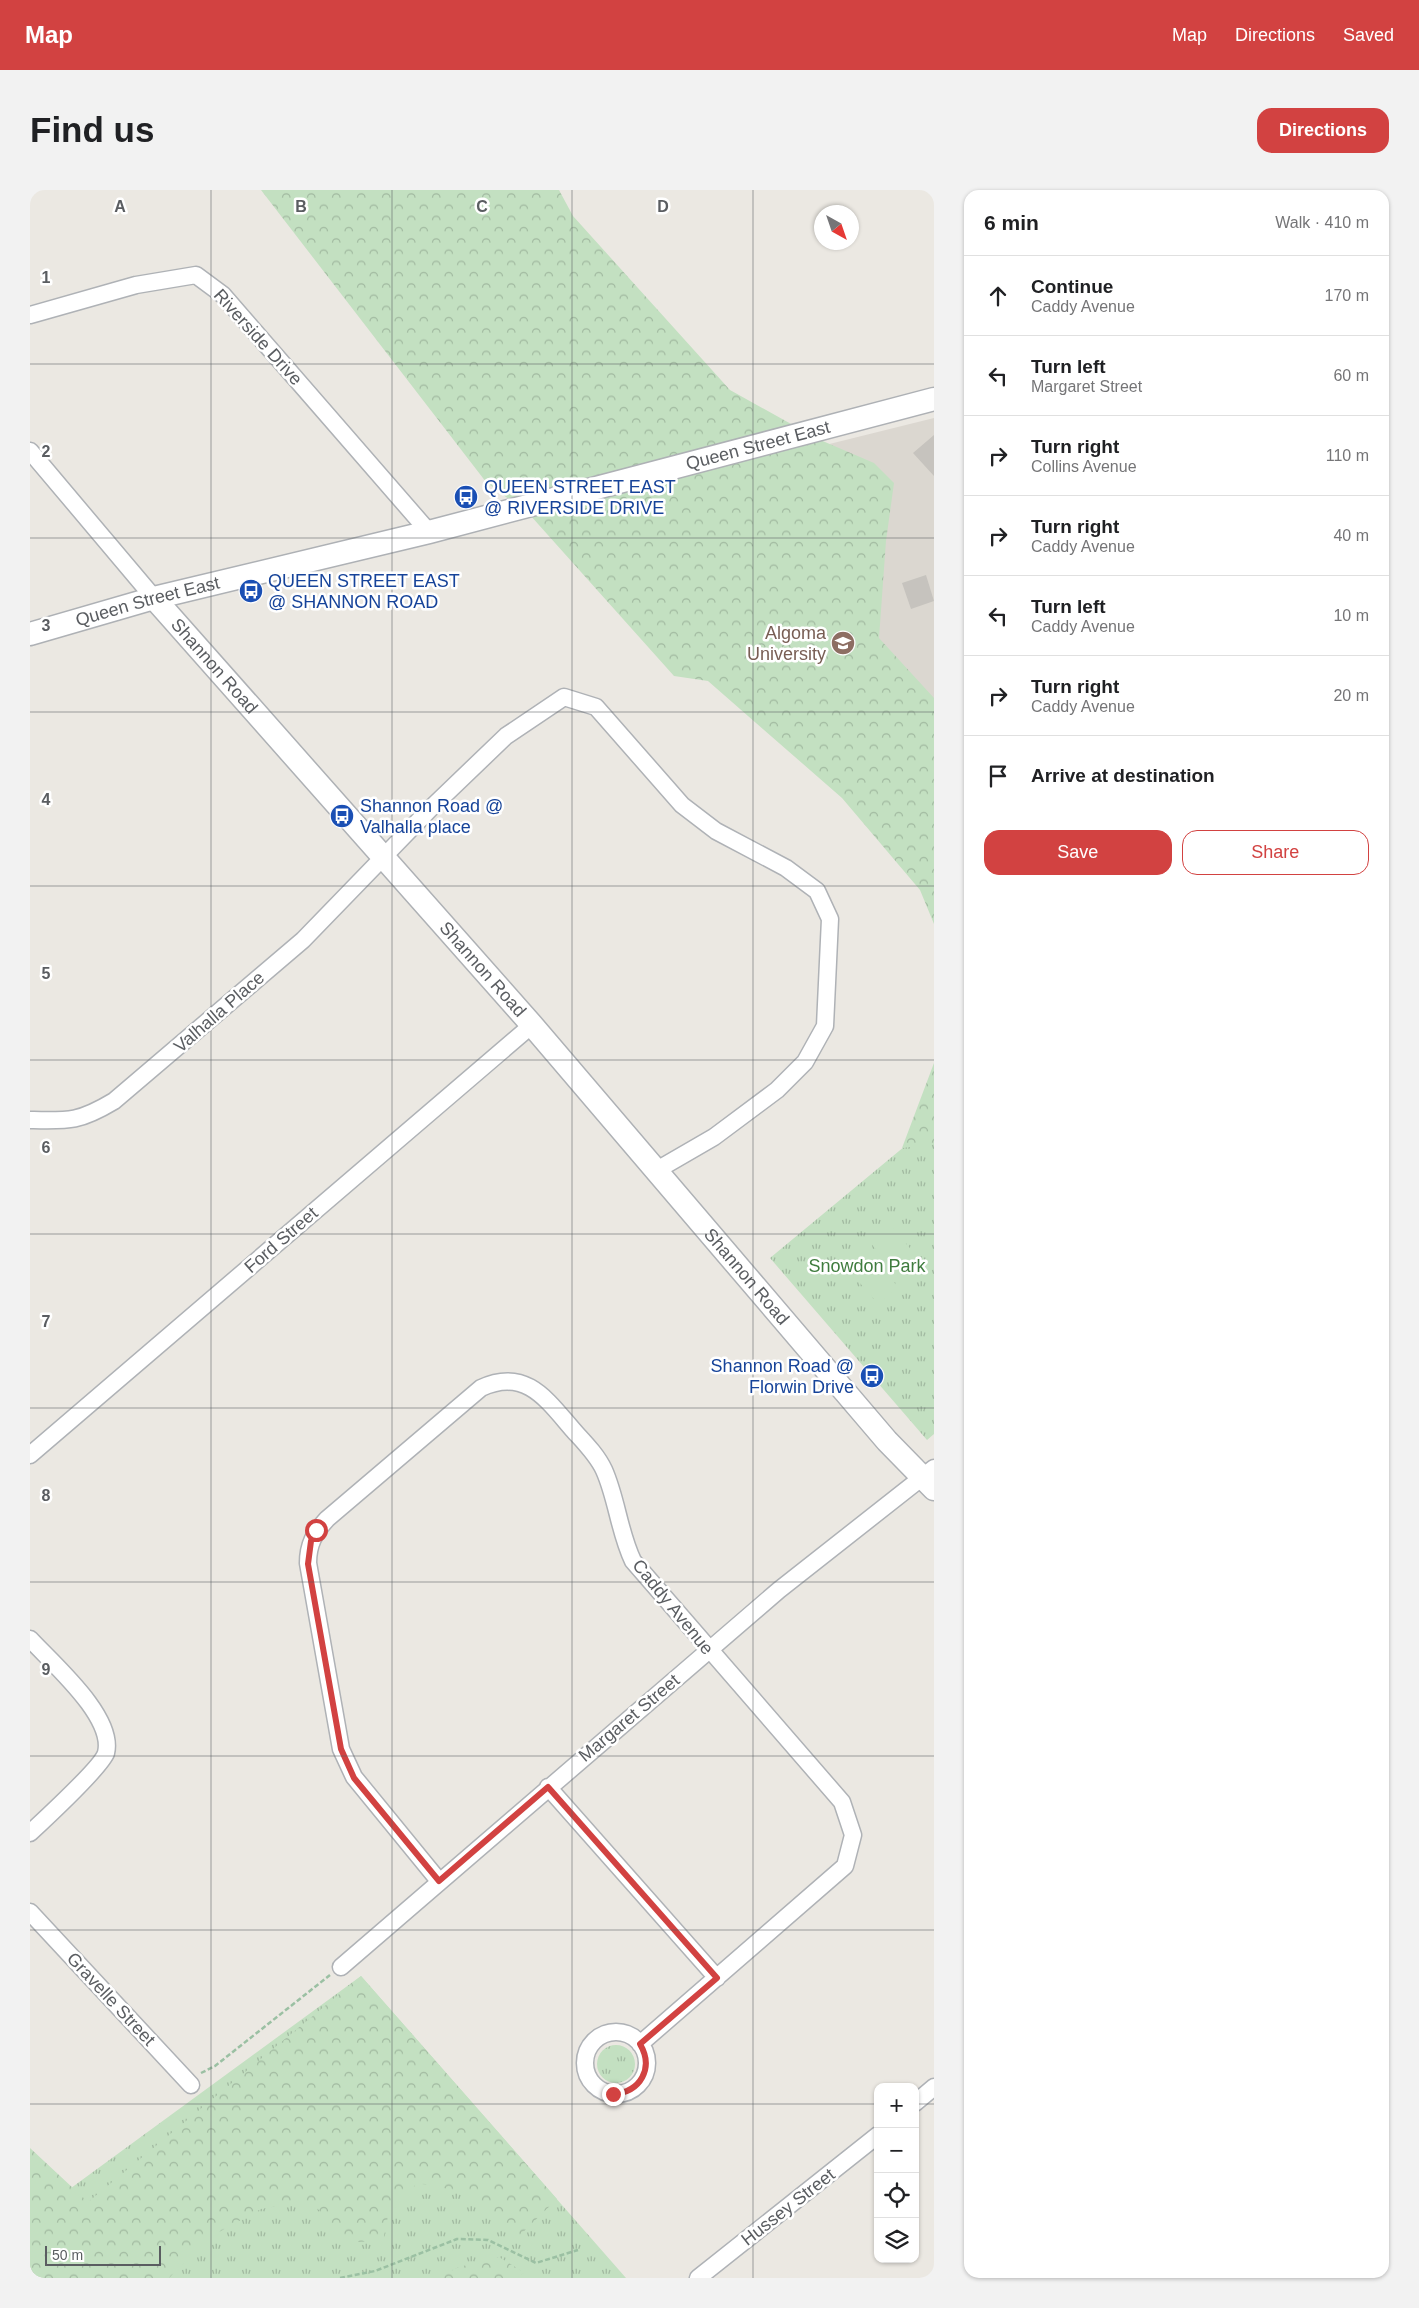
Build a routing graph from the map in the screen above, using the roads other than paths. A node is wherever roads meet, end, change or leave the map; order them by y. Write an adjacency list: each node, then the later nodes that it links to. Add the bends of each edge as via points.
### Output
1 (30, 316): 4 (street, Riverside Drive, via 136,286 196,275 223,295)
2 (934, 399): 4 (street, Queen Street East)
3 (30, 451): 5 (street, Shannon Road)
4 (429, 532): 5 (street, Queen Street East)
5 (154, 598): 6 (street, Queen Street East); 7 (street, Shannon Road)
6 (30, 634)
7 (384, 856): 8 (street, Shannon Road); 9 (street, Valhalla Place, via 303,940 114,1102 71,1121); 10 (street, Valhalla Place, via 506,736 564,697 596,707 682,805 716,831 786,868 816,891 830,919 825,1026 806,1062 777,1090 714,1137)
8 (532, 1025): 10 (street, Shannon Road); 11 (street, Ford Street)
9 (30, 1120)
10 (657, 1170): 12 (street, Shannon Road, via 887,1441)
11 (30, 1455)
12 (930, 1478): 14 (street, Margaret Street, via 779,1590)
13 (30, 1639): 16 (street, via 96,1711 107,1732 106,1754)
14 (709, 1652): 15 (street, Margaret Street); 17 (street, Caddy Avenue, via 633,1561 625,1545 604,1470 597,1457 547,1399 536,1390 506,1380 481,1388 468,1398 327,1519 316,1530 308,1553 346,1764); 20 (street, Caddy Avenue, via 842,1802 853,1835 845,1866)
15 (548, 1787): 17 (street, Margaret Street); 20 (street)
16 (30, 1833)
17 (439, 1881): 19 (street, Margaret Street)
18 (30, 1912): 22 (street, Gravelle Street)
19 (340, 1967)
20 (717, 1978): 21 (street, Caddy Avenue)
21 (640, 2044)
22 (189, 2082)
23 (934, 2087): 24 (street)
24 (919, 2100)
25 (874, 2138): 26 (street, Hussey Street)
26 (698, 2278)

